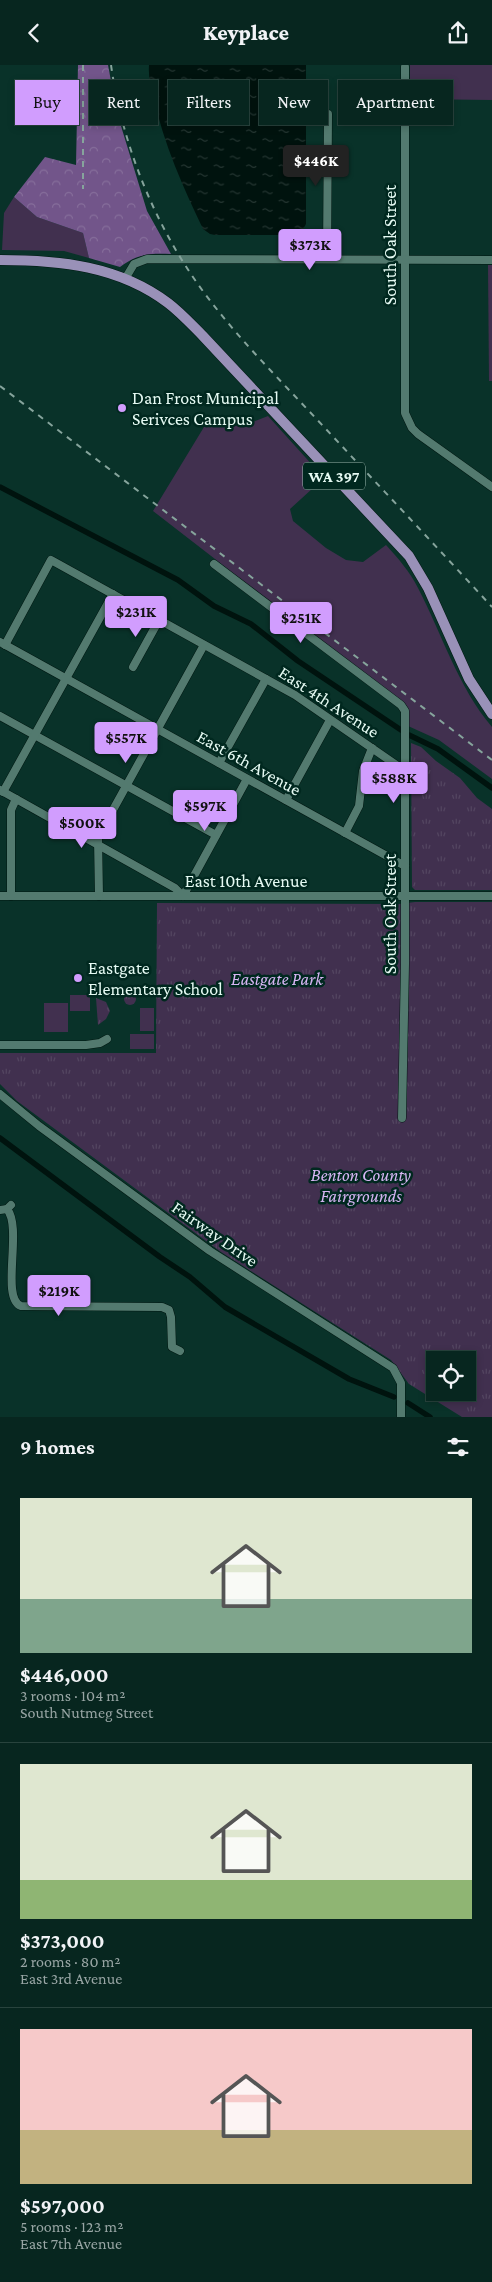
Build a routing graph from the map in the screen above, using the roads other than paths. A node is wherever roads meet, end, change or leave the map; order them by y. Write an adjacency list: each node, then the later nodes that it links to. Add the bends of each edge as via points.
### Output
1 (405, 67): 4 (street, South Oak Street)
2 (328, 125): 3 (street)
3 (327, 259): 4 (street); 7 (street, via 147,259 134,264)
4 (404, 259): 6 (street); 8 (street, South Oak Street, via 405,410 408,422 418,434)
5 (0, 260): 7 (main road, WA 397, via 56,261 94,268)
6 (492, 260)
7 (125, 279): 17 (main road, WA 397, via 169,304 202,335 409,556 428,588 469,679)
8 (492, 487)
9 (214, 564): 24 (street, South Oak Street, via 401,705 405,711)
10 (112, 594): 11 (street, East 4th Avenue); 12 (street, East 4th Avenue, via 51,560); 15 (street)
11 (159, 620): 13 (street, East 4th Avenue); 14 (street)
12 (2, 644): 15 (street, East 6th Avenue)
13 (204, 645): 16 (street, East 4th Avenue); 20 (street)
14 (133, 667)
15 (66, 679): 20 (street, East 6th Avenue); 21 (street)
16 (266, 679): 19 (street, East 4th Avenue); 23 (street)
17 (492, 714)
18 (0, 716): 21 (street)
19 (330, 719): 22 (street, East 4th Avenue); 29 (street)
20 (158, 729): 23 (street, East 6th Avenue); 26 (street)
21 (35, 735): 26 (street); 27 (street)
22 (372, 748): 24 (street, East 4th Avenue); 30 (street, via 363,771 359,805)
23 (219, 763): 25 (street, East 6th Avenue)
24 (405, 771): 33 (street, South Oak Street)
25 (247, 779): 29 (street, East 6th Avenue); 31 (street)
26 (127, 785): 31 (street); 32 (street)
27 (2, 791): 28 (street)
28 (16, 799): 32 (street); 35 (street, via 11,811)
29 (286, 800): 30 (street, East 6th Avenue)
30 (345, 833): 33 (street, East 6th Avenue)
31 (216, 835): 37 (street)
32 (97, 844): 36 (street); 37 (street, via 175,888)
33 (405, 866): 38 (street, South Oak Street)
34 (0, 896): 35 (street, East 10th Avenue)
35 (11, 896): 36 (street, East 10th Avenue)
36 (99, 896): 37 (street, East 10th Avenue)
37 (183, 896): 38 (street, East 10th Avenue)
38 (406, 896): 39 (street, East 10th Avenue); 43 (street, South Oak Street)
39 (492, 896)
40 (108, 1039): 41 (street, via 86,1045)
41 (0, 1045)
42 (0, 1094): 46 (street, Fairway Drive, via 210,1251 393,1368 400,1377)
43 (402, 1118)
44 (6, 1208): 45 (street, via 12,1220 6,1267 7,1294 11,1301 21,1306 162,1307 171,1317 172,1347)
45 (180, 1351)
46 (401, 1417)

